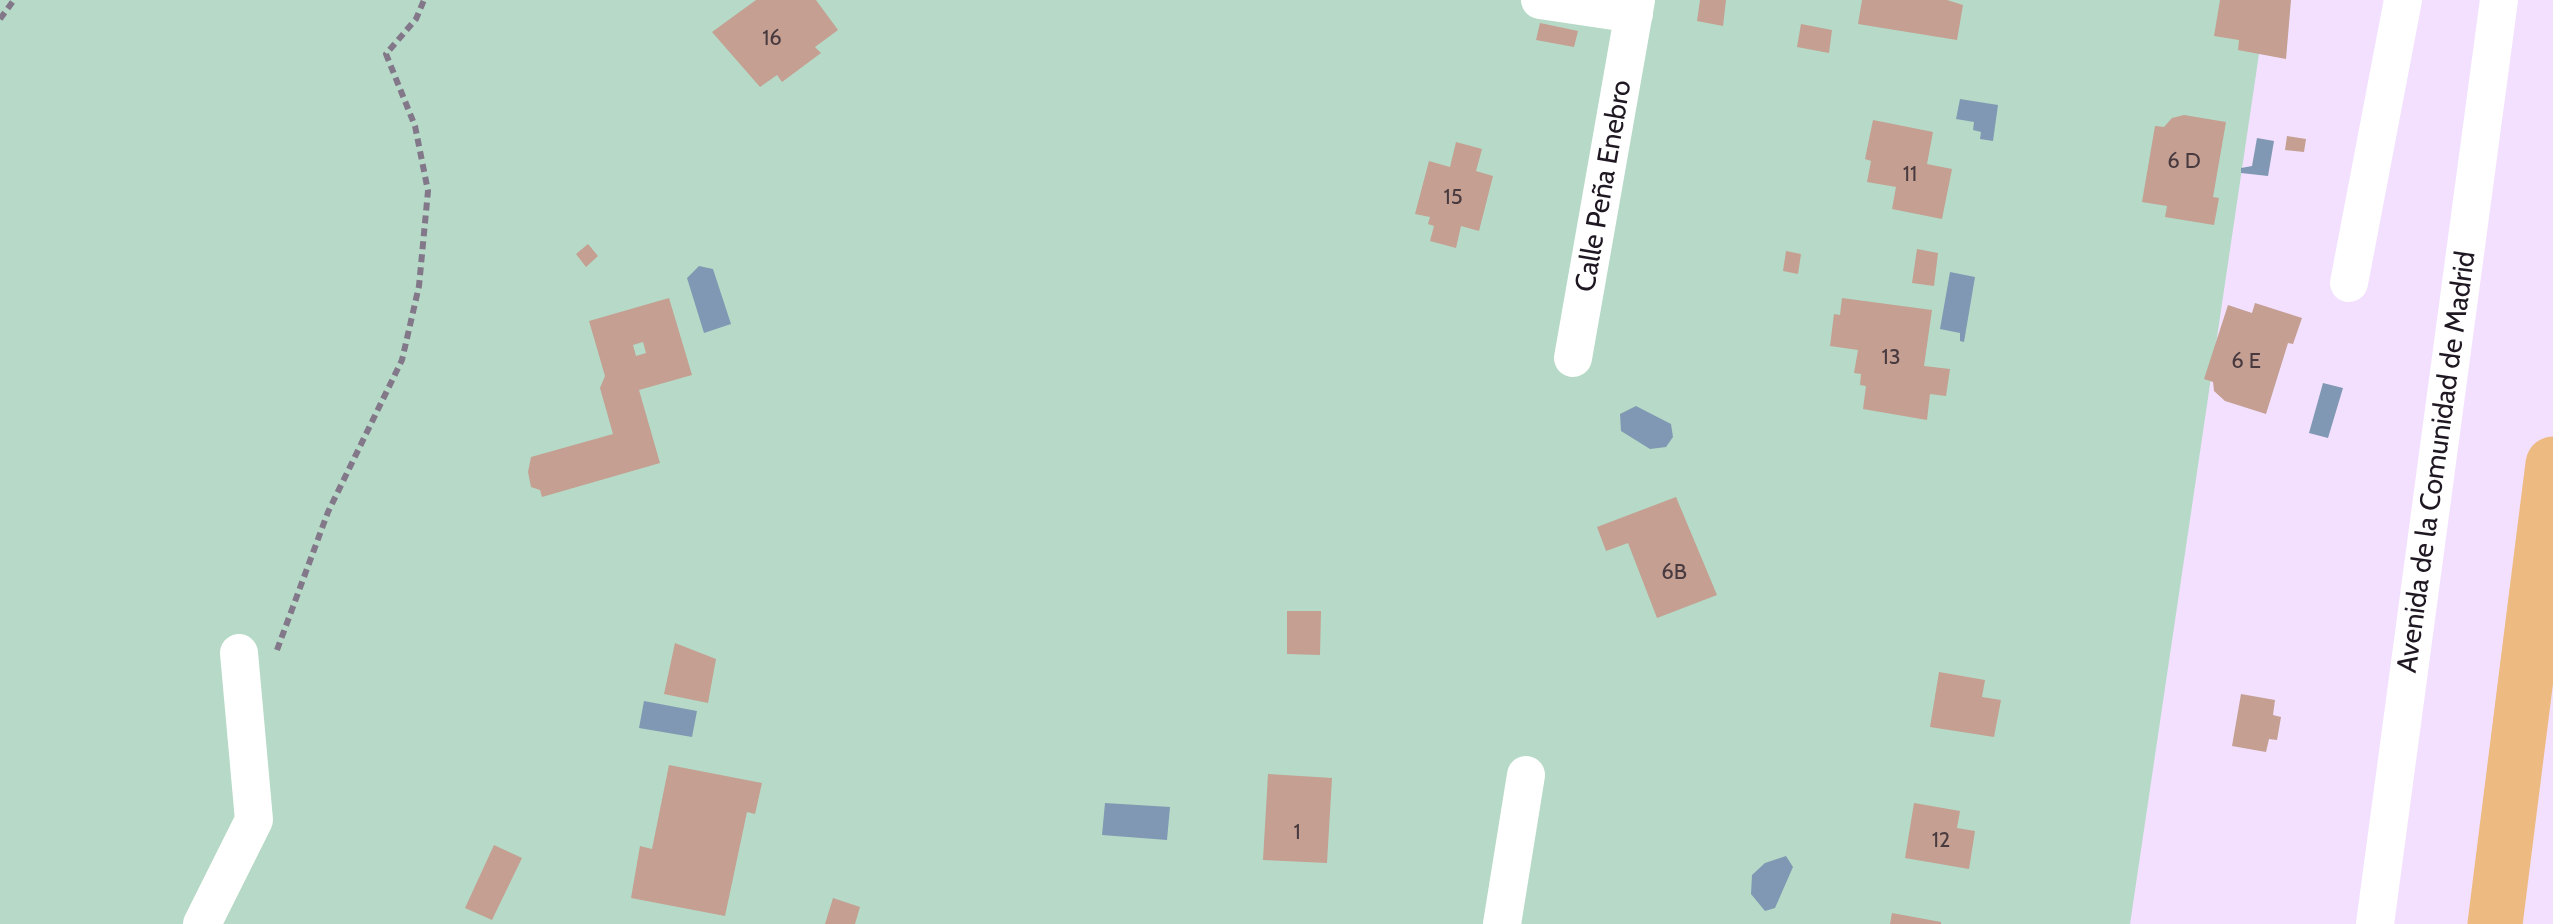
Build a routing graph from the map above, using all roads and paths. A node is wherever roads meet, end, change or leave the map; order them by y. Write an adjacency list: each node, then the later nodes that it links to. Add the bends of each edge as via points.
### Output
1 (14, 0): 7 (path)
2 (424, 0): 11 (path, via 386,54 416,126 428,191 419,286 402,360 328,512 271,669)
3 (1540, 0): 6 (street, Calle Peña Enebro)
4 (2402, 0): 8 (street)
5 (2499, 0): 15 (street, Avenida de la Comunidad de Madrid)
6 (1635, 7): 9 (street, Calle Peña Enebro)
7 (0, 20)
8 (2349, 283)
9 (1573, 358)
10 (2553, 464): 16 (highway)
11 (240, 664): 13 (street, via 254,820)
12 (1526, 775): 14 (street)
13 (202, 924)
14 (1502, 924)
15 (2375, 924)
16 (2494, 924)

